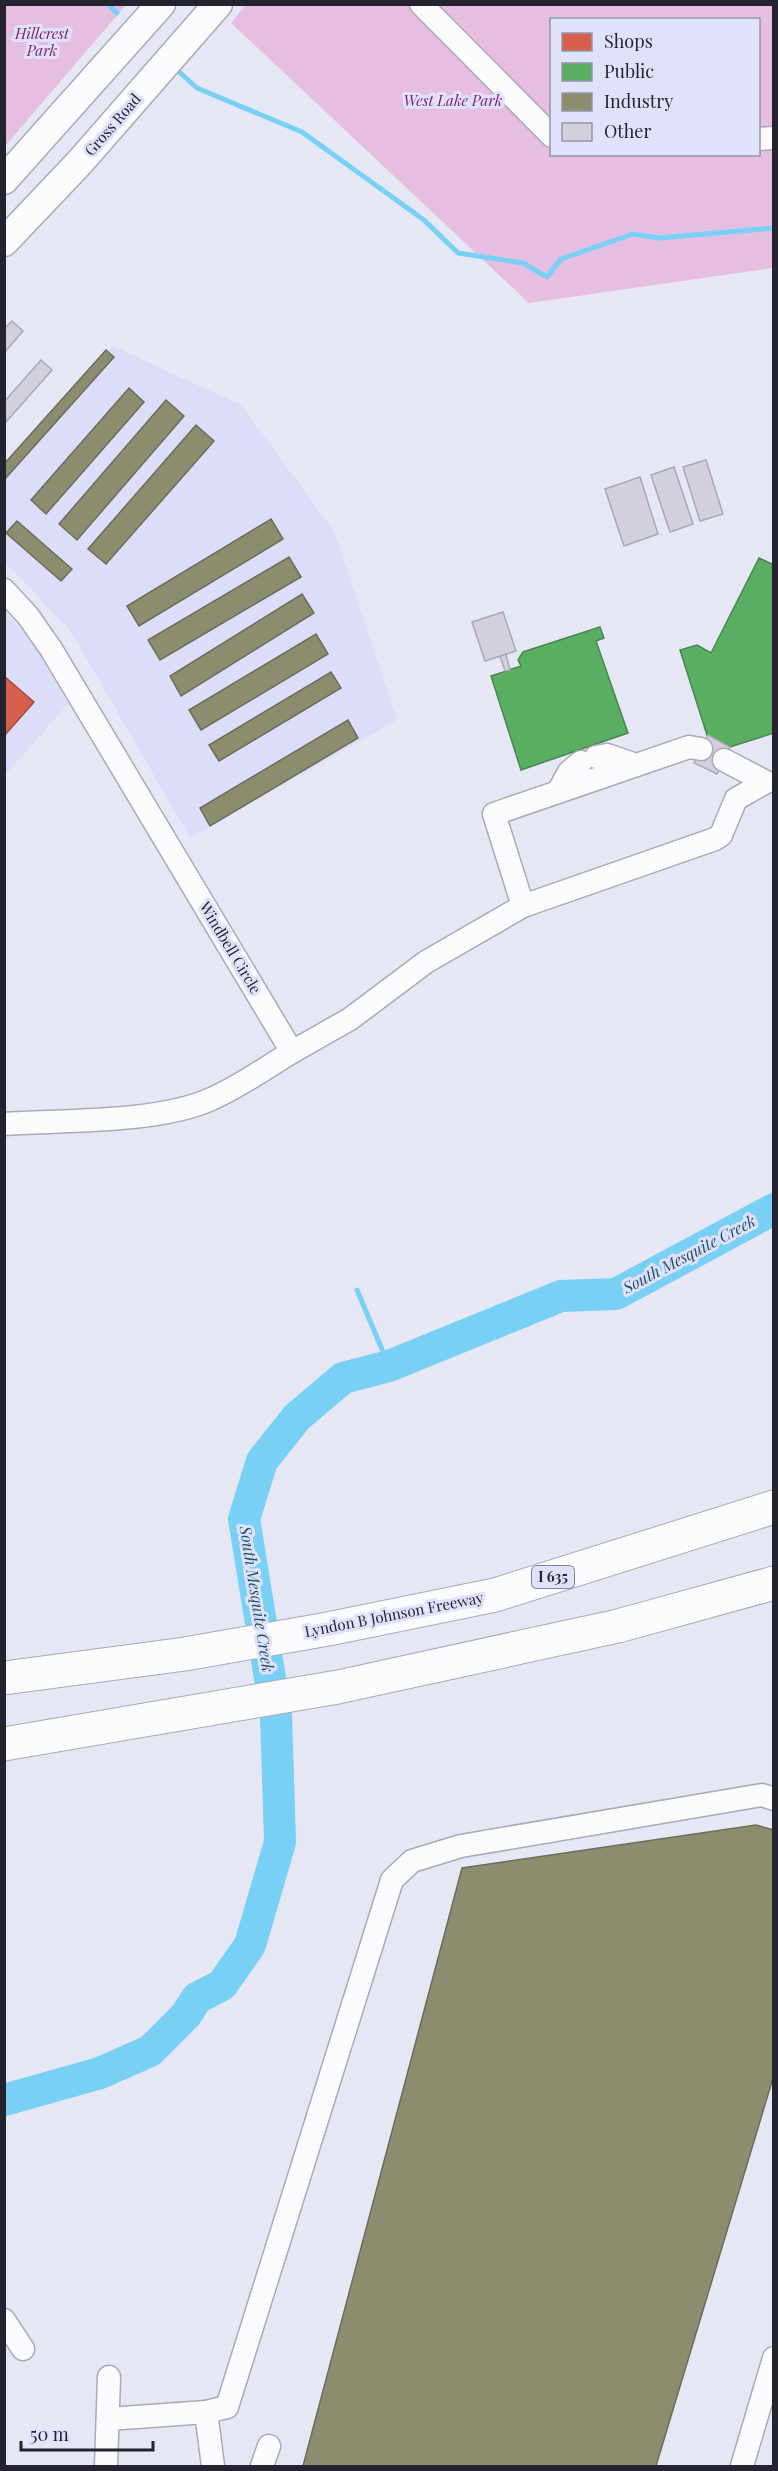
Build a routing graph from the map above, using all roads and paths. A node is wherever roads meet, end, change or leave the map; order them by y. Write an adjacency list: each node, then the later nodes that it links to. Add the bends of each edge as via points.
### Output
1 (161, 4): 5 (main road)
2 (218, 4): 6 (main road, Gross Road, via 80,162)
3 (421, 4): 4 (street)
4 (550, 134)
5 (4, 180)
6 (4, 242)
7 (7, 598): 13 (street, Windbell Circle, via 51,649)
8 (701, 749): 10 (street, via 689,747)
9 (724, 760): 12 (street, via 766,782 736,799 716,839)
10 (636, 765): 11 (street); 11 (street, via 607,754 588,760 569,772)
11 (558, 792): 12 (street, via 494,814)
12 (523, 906): 13 (street, via 426,962 350,1019)
13 (292, 1052): 14 (street, via 210,1100 177,1110)
14 (4, 1124)
15 (774, 1507): 17 (highway, Lyndon B Johnson Freeway / I 635, via 495,1594 185,1654)
16 (774, 1583): 18 (highway, via 618,1626 338,1687)
17 (4, 1678)
18 (4, 1744)
19 (774, 1799): 24 (street, via 762,1795 460,1846 412,1861 392,1880 227,2407)
20 (4, 2320): 21 (street)
21 (23, 2349)
22 (774, 2358): 28 (street)
23 (109, 2376): 25 (street)
24 (206, 2412): 25 (street); 27 (street)
25 (109, 2418): 26 (street)
26 (106, 2466)
27 (213, 2466)
28 (742, 2466)

